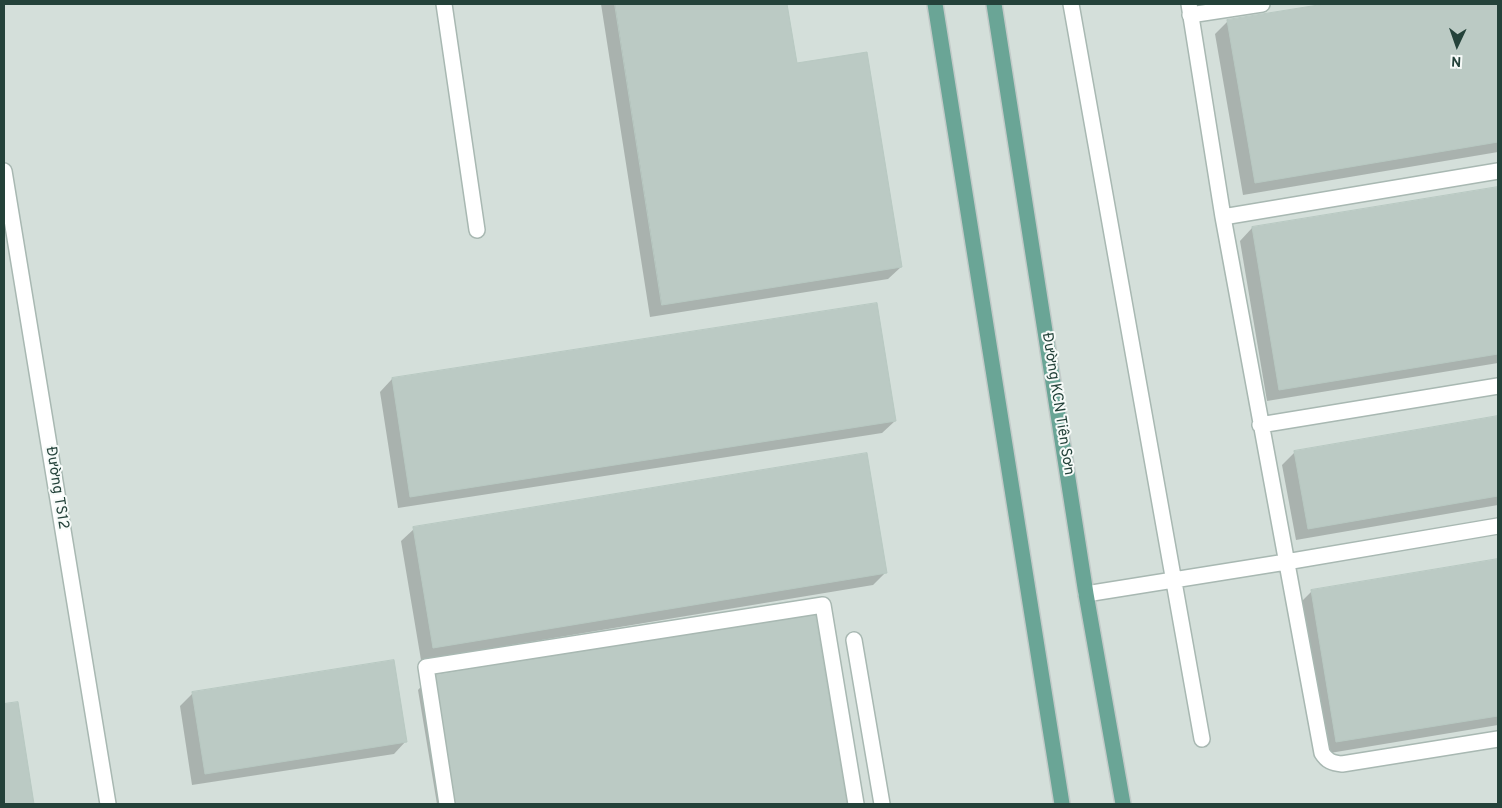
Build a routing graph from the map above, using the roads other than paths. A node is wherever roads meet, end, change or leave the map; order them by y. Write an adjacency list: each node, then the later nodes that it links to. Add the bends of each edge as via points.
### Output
1 (444, 4): 10 (street)
2 (935, 4): 24 (main road)
3 (994, 4): 16 (main road, Đường KCN Tiên Sơn)
4 (1071, 4): 15 (street)
5 (1262, 4): 6 (street)
6 (1189, 10): 9 (street)
7 (4, 171): 20 (street, Đường TS12)
8 (1498, 171): 9 (street)
9 (1223, 217): 12 (street)
10 (477, 230)
11 (1498, 386): 12 (street)
12 (1260, 425): 14 (street)
13 (1498, 526): 14 (street)
14 (1286, 562): 15 (street); 19 (street, via 1319,741 1326,760 1342,764)
15 (1174, 580): 16 (street); 18 (street)
16 (1086, 594): 25 (main road, Đường KCN Tiên Sơn)
17 (854, 640): 23 (street)
18 (1202, 739)
19 (1498, 739)
20 (108, 804)
21 (447, 804): 22 (street, via 426,667 824,605)
22 (856, 804)
23 (882, 804)
24 (1062, 804)
25 (1123, 804)

